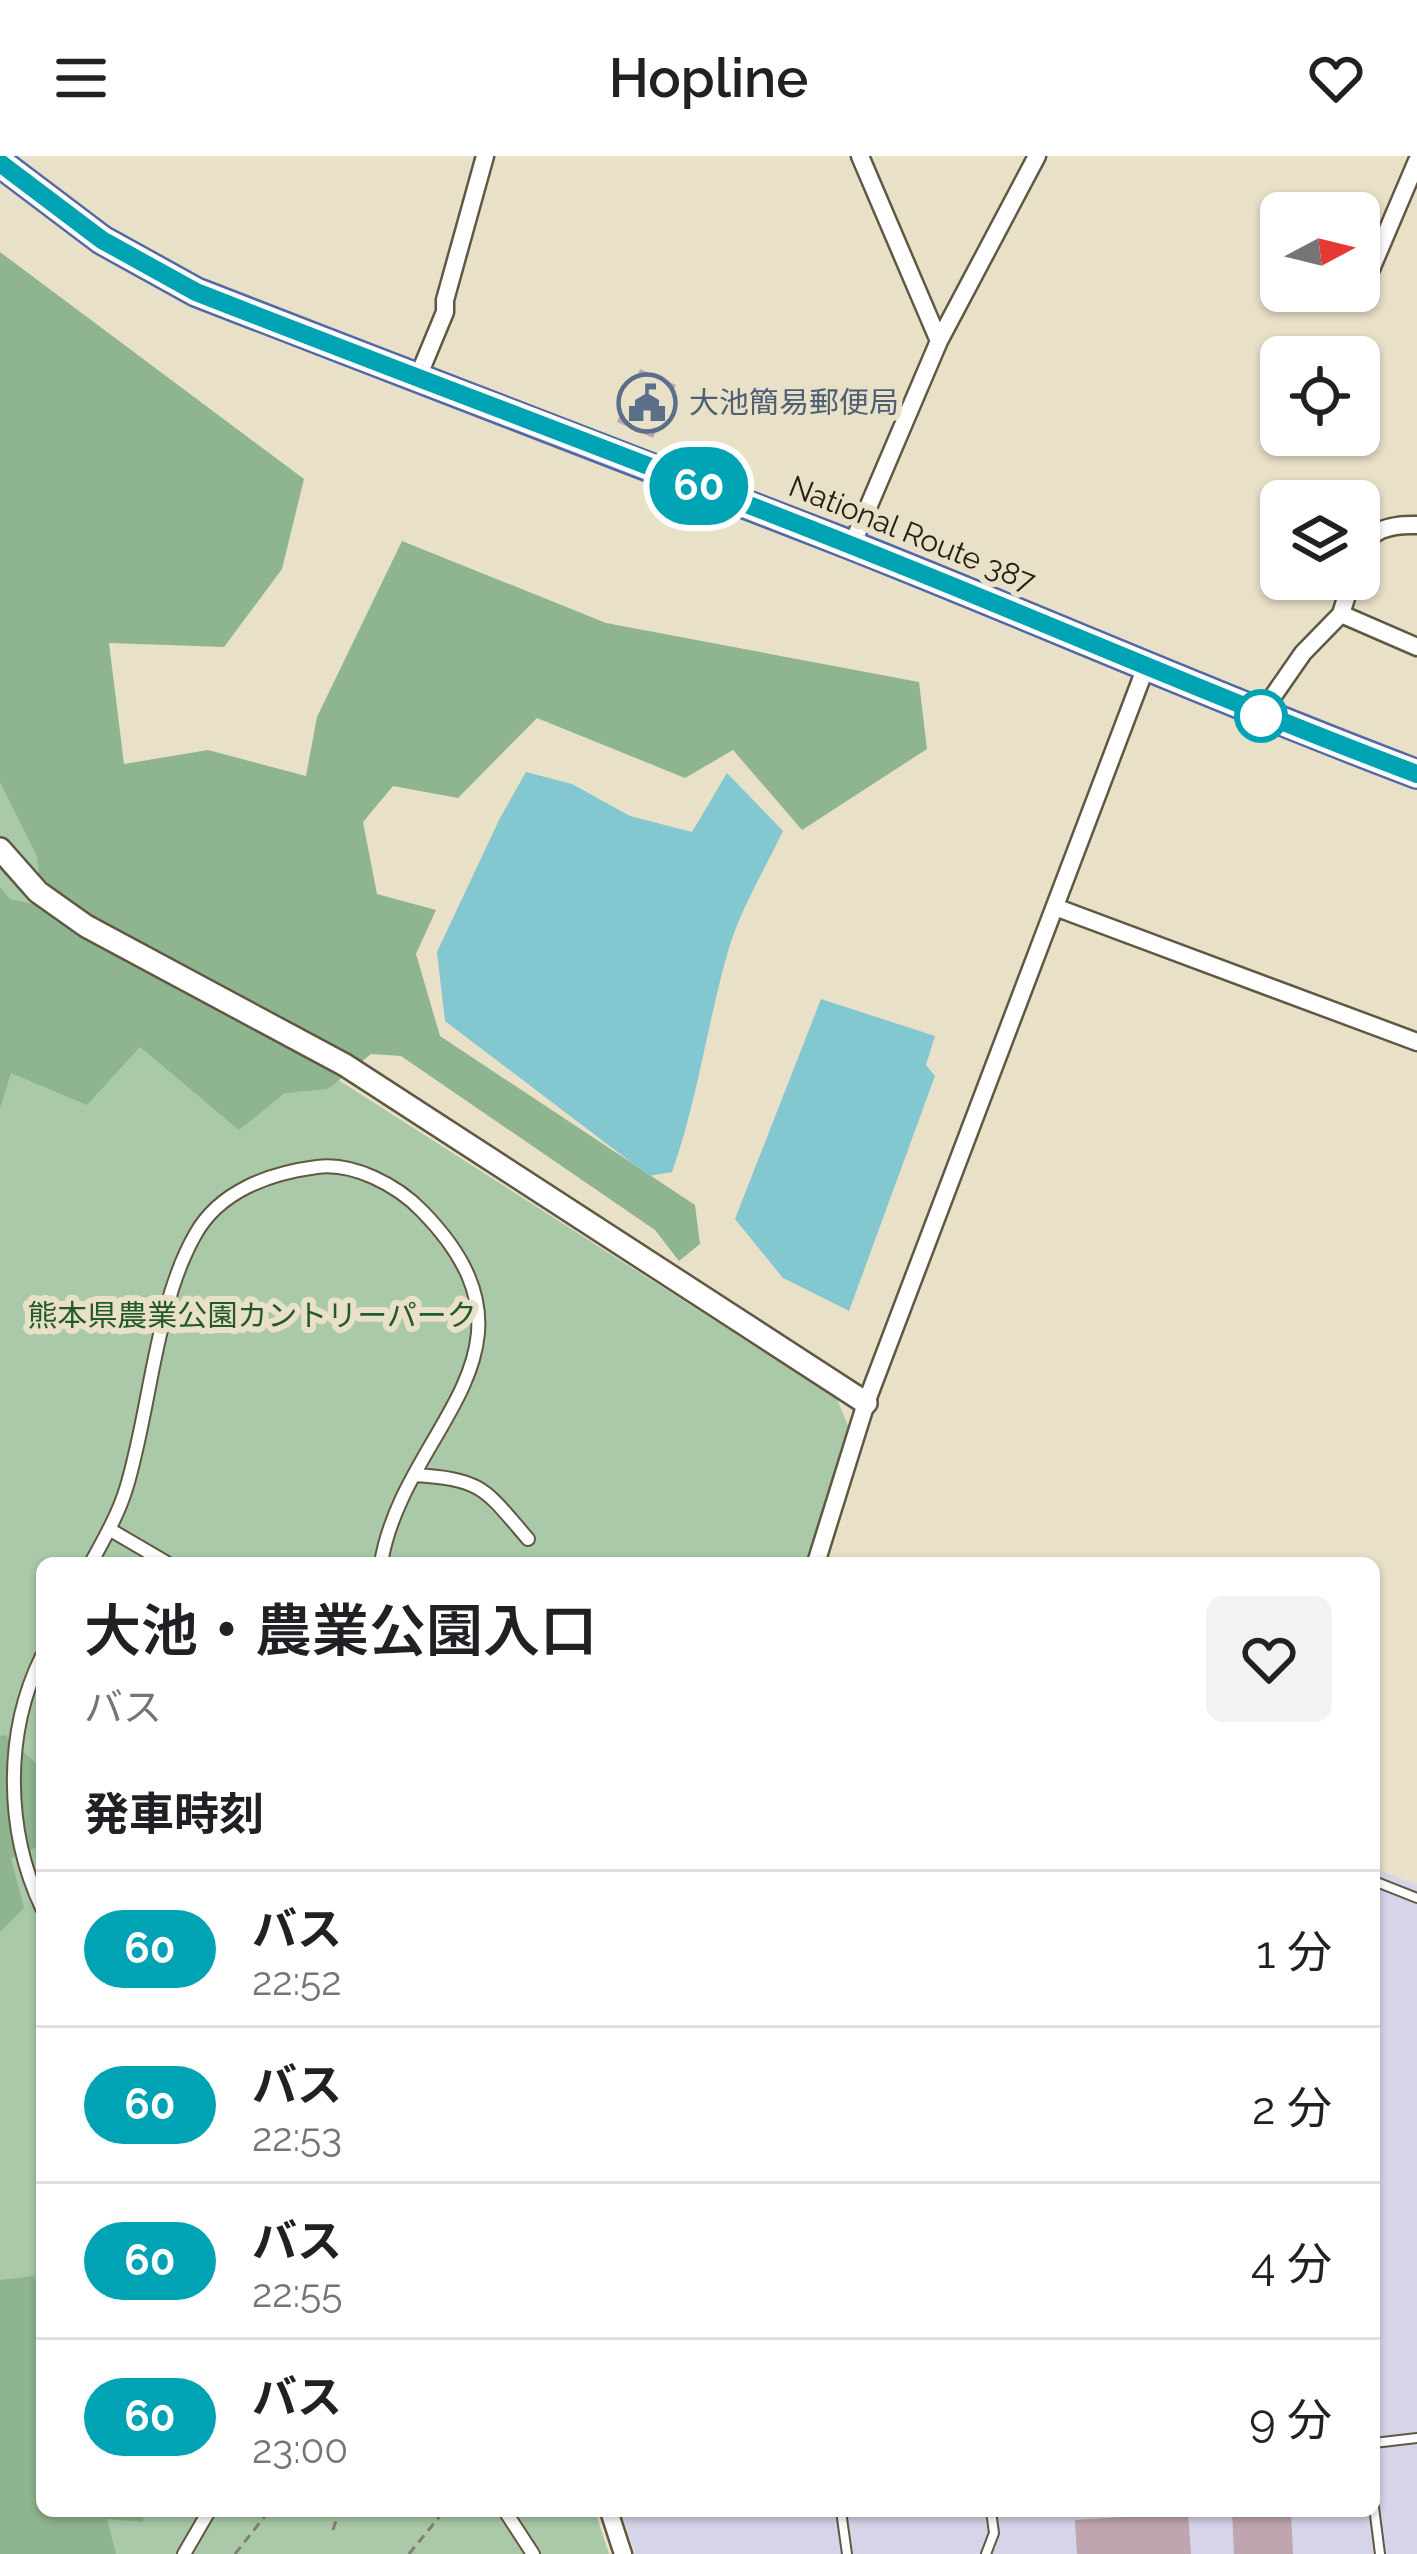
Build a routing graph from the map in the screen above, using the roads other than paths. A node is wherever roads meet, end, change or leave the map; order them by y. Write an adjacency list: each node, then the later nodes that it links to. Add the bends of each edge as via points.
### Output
1 (485, 156): 8 (street, via 445,312)
2 (860, 156): 7 (street)
3 (1037, 156): 7 (street)
4 (1417, 161): 6 (street)
5 (0, 163): 8 (highway, National Route 387, via 102,240 196,292)
6 (1380, 248)
7 (938, 341): 11 (street)
8 (418, 377): 11 (highway, National Route 387)
9 (1417, 525): 10 (street)
10 (1380, 529)
11 (852, 545): 15 (highway, National Route 387)
12 (1345, 600): 13 (street)
13 (1341, 614): 14 (street); 16 (street)
14 (1417, 647)
15 (1147, 664): 16 (highway, National Route 387); 19 (street)
16 (1260, 715): 17 (highway, National Route 387)
17 (1417, 774)
18 (0, 849): 21 (street, via 38,892 86,926 345,1065)
19 (1055, 907): 20 (street); 21 (street)
20 (1417, 1042)
21 (866, 1403): 28 (street)
22 (414, 1475): 23 (street, via 470,1375 478,1334 474,1288 454,1246 418,1206 371,1175 328,1165 282,1172 236,1191 196,1232); 24 (street, via 483,1488); 27 (street)
23 (110, 1529): 25 (street); 26 (street)
24 (528, 1539)
25 (94, 1557)
26 (157, 1557)
27 (382, 1557)
28 (818, 1557)
29 (36, 1668): 30 (street)
30 (7, 1756): 32 (street)
31 (1380, 1883): 33 (lane)
32 (36, 1888)
33 (1417, 1898)
34 (1417, 2438): 35 (lane)
35 (1380, 2442)
36 (206, 2517): 42 (street)
37 (509, 2517): 43 (street)
38 (611, 2517): 44 (street)
39 (842, 2517): 45 (lane)
40 (993, 2517): 46 (lane)
41 (1375, 2517): 47 (lane)
42 (184, 2554)
43 (533, 2554)
44 (623, 2554)
45 (847, 2554)
46 (986, 2554)
47 (1380, 2554)

